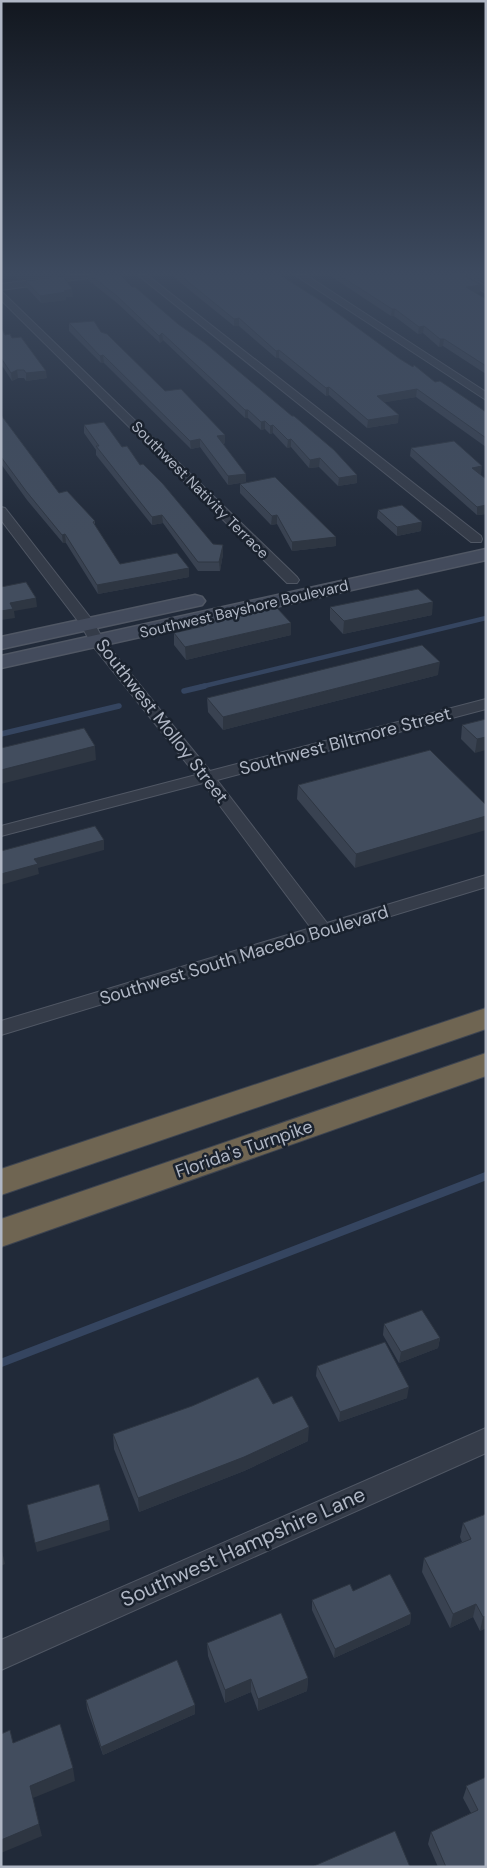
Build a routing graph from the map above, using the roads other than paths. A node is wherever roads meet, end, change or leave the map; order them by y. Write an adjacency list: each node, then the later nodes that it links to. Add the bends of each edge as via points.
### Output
1 (70, 362): 7 (street, Southwest Nativity Terrace)
2 (253, 362): 6 (street)
3 (433, 362): 4 (street)
4 (486, 397)
5 (1, 511): 8 (street, Southwest Molloy Street)
6 (482, 543): 7 (main road, Southwest Bayshore Boulevard); 8 (main road, Southwest Bayshore Boulevard, via 344,586)
7 (292, 580): 8 (main road, Southwest Bayshore Boulevard)
8 (92, 633): 9 (main road, Southwest Bayshore Boulevard); 10 (main road, Southwest Bayshore Boulevard); 12 (street, Southwest Molloy Street)
9 (1, 643)
10 (1, 662)
11 (486, 704): 12 (street, Southwest Biltmore Street)
12 (207, 778): 13 (street, Southwest Biltmore Street); 15 (street, Southwest Molloy Street)
13 (1, 831)
14 (486, 881): 15 (street, Southwest South Macedo Boulevard)
15 (323, 931): 17 (street, Southwest South Macedo Boulevard)
16 (486, 1018): 19 (highway)
17 (1, 1028)
18 (486, 1064): 20 (highway, Florida's Turnpike)
19 (1, 1182)
20 (1, 1233)
21 (486, 1440): 22 (street, Southwest Hampshire Lane)
22 (1, 1655)

